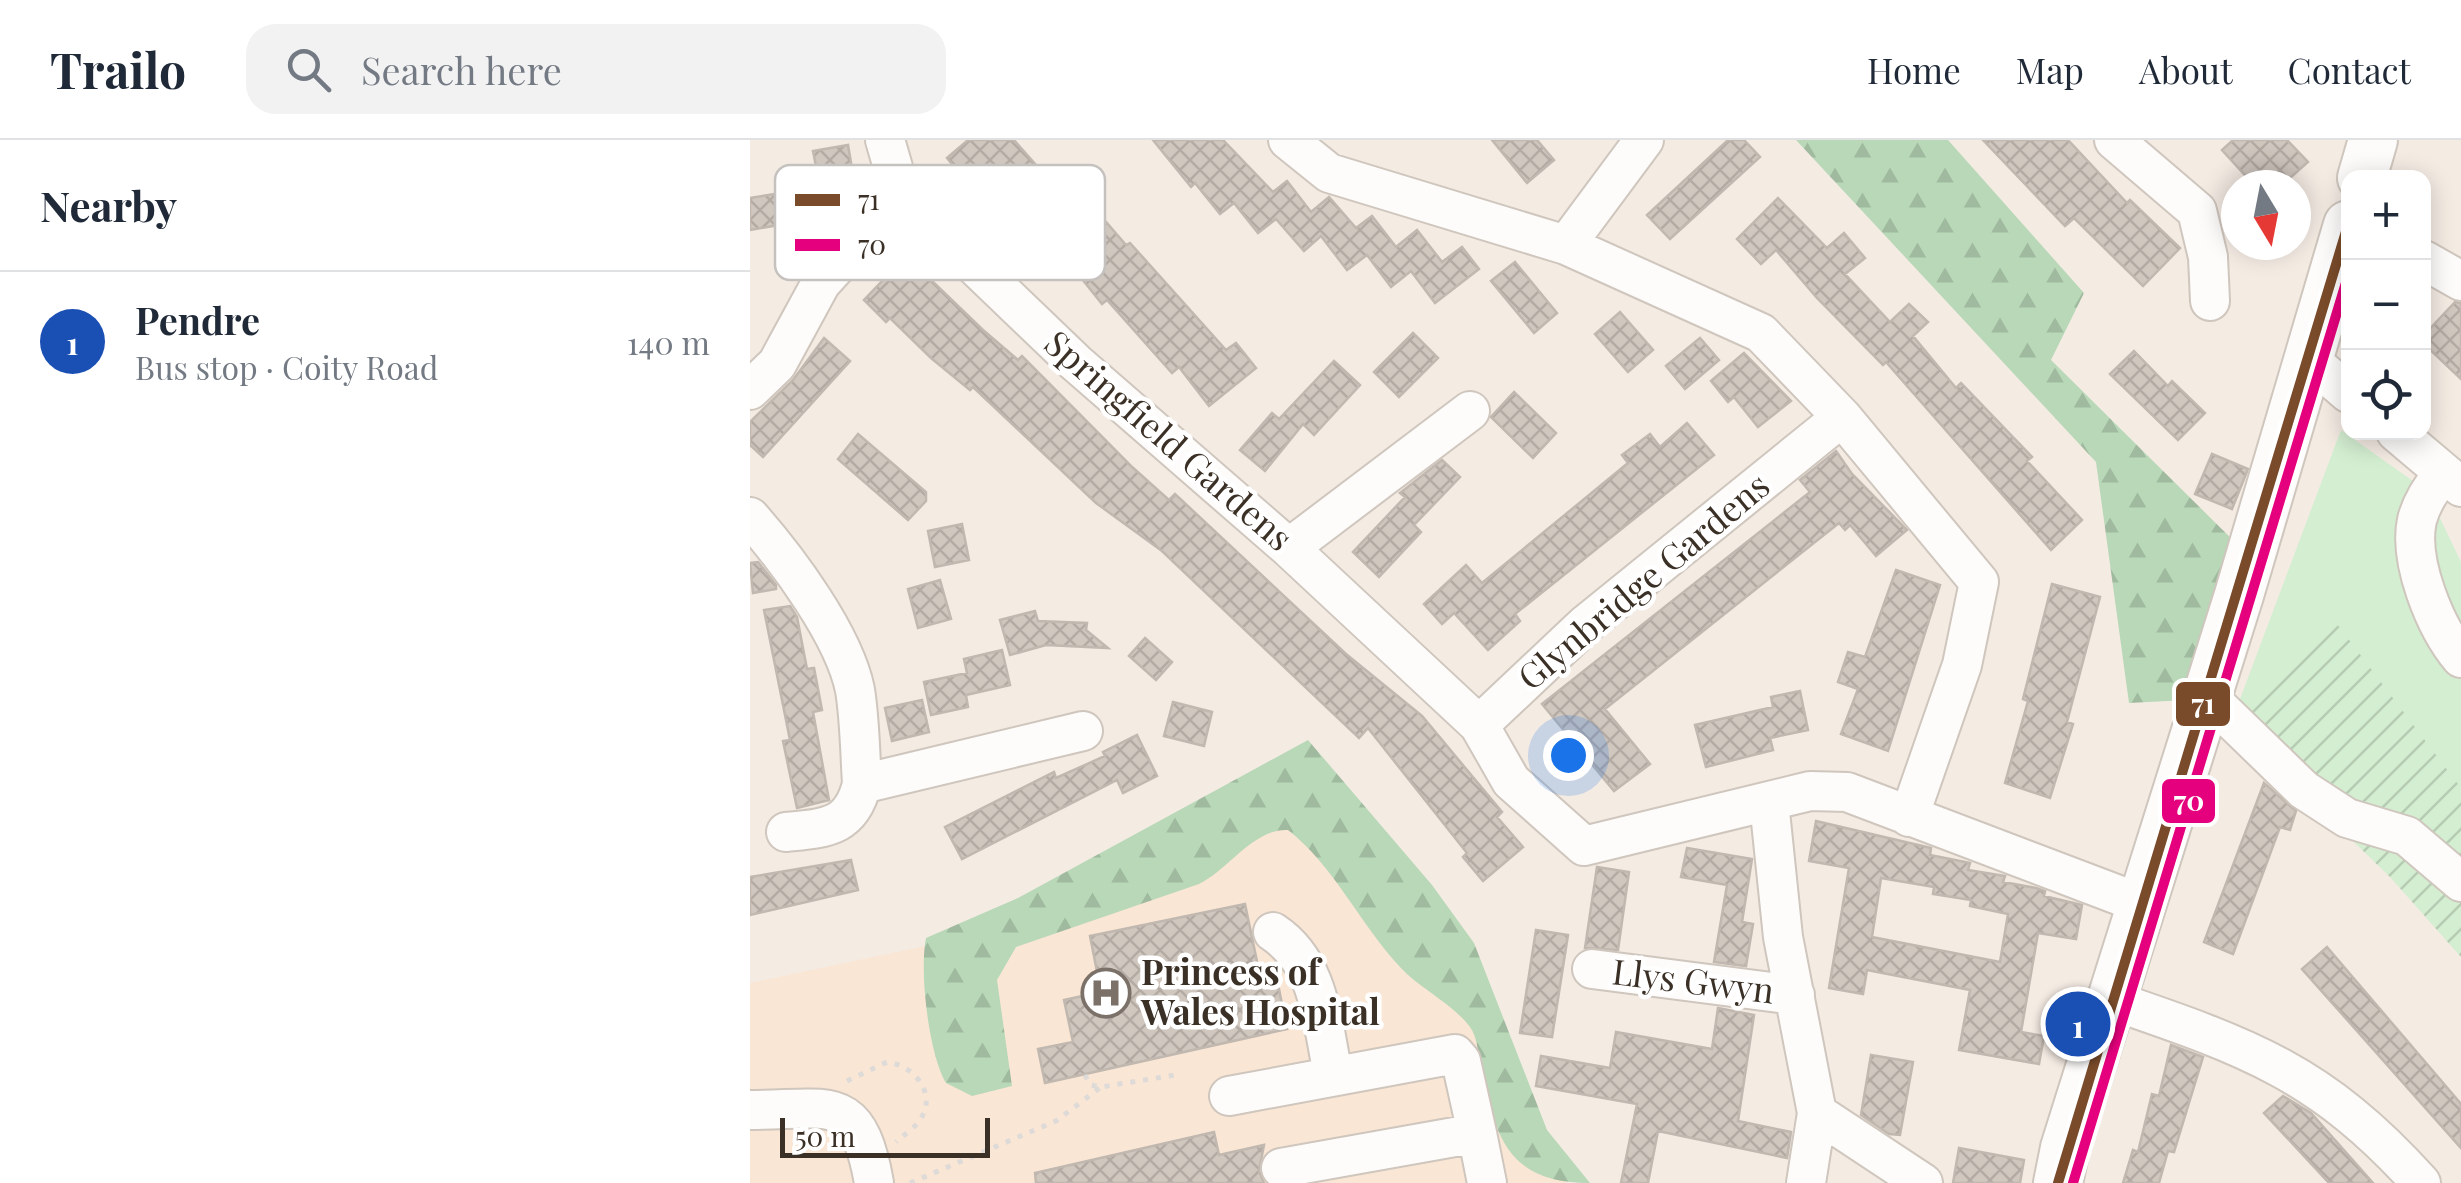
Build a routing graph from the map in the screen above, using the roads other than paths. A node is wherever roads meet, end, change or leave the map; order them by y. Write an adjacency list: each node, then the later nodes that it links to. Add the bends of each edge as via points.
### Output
1 (885, 140): 6 (street, Springfield Gardens)
2 (1288, 140): 8 (street, via 1329,173)
3 (1644, 140): 8 (street)
4 (2114, 140): 14 (street, via 2197,211)
5 (2373, 140): 7 (main road)
6 (892, 165)
7 (2364, 170)
8 (1566, 246): 19 (street, via 1761,333)
9 (2341, 249): 15 (main road)
10 (2431, 264): 13 (street)
11 (824, 280): 17 (street, via 777,364)
12 (990, 280): 23 (street, Springfield Gardens)
13 (2461, 281)
14 (2210, 301)
15 (2309, 359): 16 (street); 25 (main road)
16 (2341, 386)
17 (750, 390)
18 (1470, 411): 23 (street)
19 (1842, 417): 26 (street, Glynbridge Gardens, via 1585,625); 30 (street, via 1980,582 1962,665)
20 (2405, 440): 21 (street)
21 (2452, 480): 24 (street, via 2423,501 2418,554 2446,640)
22 (750, 517): 28 (street, via 783,554 825,621 854,687)
23 (1289, 548): 26 (street, Springfield Gardens)
24 (2461, 658)
25 (2207, 696): 32 (street, via 2304,790 2346,818 2406,836); 33 (main road)
26 (1479, 725): 29 (street, via 1511,781 1584,846)
27 (1083, 731): 28 (street)
28 (862, 784): 31 (street, via 856,808 843,820)
29 (1769, 802): 30 (street, via 1810,791 1847,792); 36 (street, Llys Gwyn)
30 (1910, 817): 33 (street)
31 (786, 832)
32 (2461, 882)
33 (2142, 904): 37 (main road)
34 (1273, 932): 38 (street, via 1307,966)
35 (1592, 969): 36 (street, Llys Gwyn)
36 (1794, 995): 41 (street, Llys Gwyn)
37 (2112, 1000): 48 (main road); 49 (street, via 2241,1045 2312,1083 2373,1130)
38 (1334, 1074): 39 (street); 42 (street, via 1454,1054)
39 (1229, 1096)
40 (750, 1110): 44 (street, via 823,1110 848,1117 865,1136)
41 (1817, 1114): 46 (street, Llys Gwyn); 47 (street)
42 (1477, 1133): 43 (street); 45 (street)
43 (1281, 1168)
44 (874, 1183)
45 (1488, 1183)
46 (1806, 1183)
47 (1923, 1183)
48 (2058, 1183)
49 (2420, 1183)

